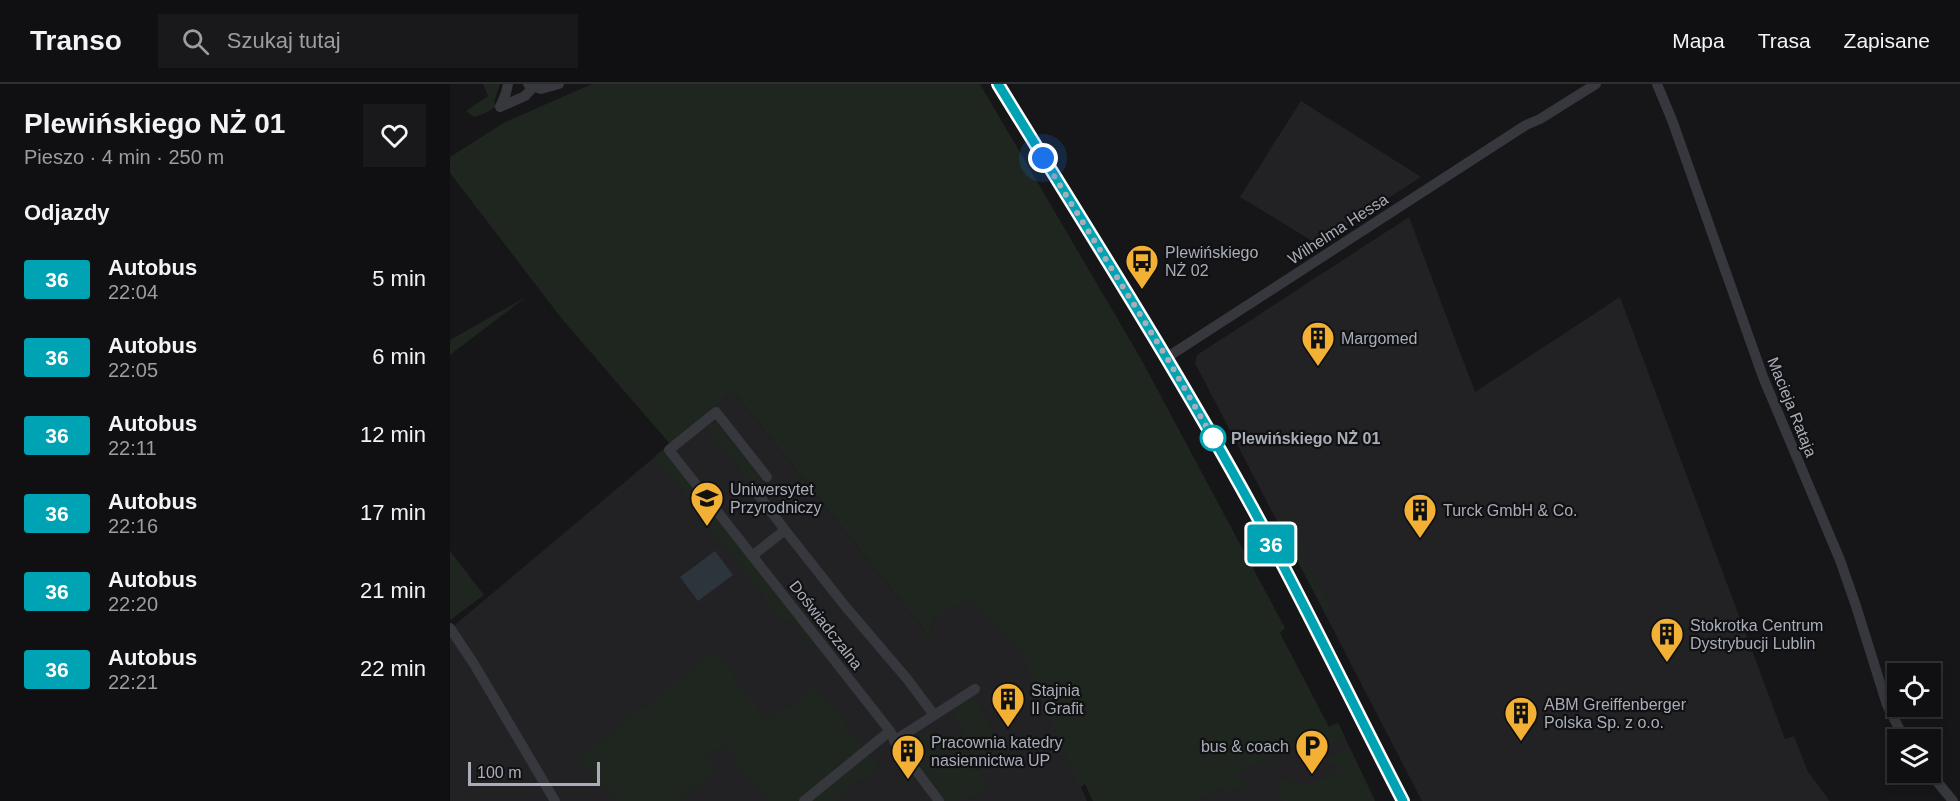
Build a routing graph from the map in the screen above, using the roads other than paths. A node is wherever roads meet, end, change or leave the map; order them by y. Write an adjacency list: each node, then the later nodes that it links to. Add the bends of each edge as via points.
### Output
1 (508, 84): 7 (street, via 500,107 525,96)
2 (559, 84): 7 (street, via 541,89)
3 (998, 84): 9 (street)
4 (1583, 84): 8 (street, Wilhelma Hessa)
5 (1596, 84): 8 (street, Wilhelma Hessa)
6 (1657, 84): 17 (street, Macieja Rataja, via 1763,377 1840,560 1887,705)
7 (533, 85)
8 (1526, 125): 9 (street, Wilhelma Hessa)
9 (1167, 358): 23 (street, via 1252,508)
10 (767, 477): 13 (street, Doświadczalna, via 716,412 669,450)
11 (757, 493): 12 (street)
12 (785, 530): 13 (street); 16 (street)
13 (752, 556): 18 (street, Doświadczalna)
14 (450, 628): 20 (street)
15 (975, 689): 16 (street)
16 (934, 715): 18 (street)
17 (1899, 729)
18 (892, 736): 21 (street); 22 (street, Doświadczalna)
19 (1938, 783): 24 (street)
20 (555, 801)
21 (804, 801)
22 (939, 801)
23 (1403, 801)
24 (1953, 801)

